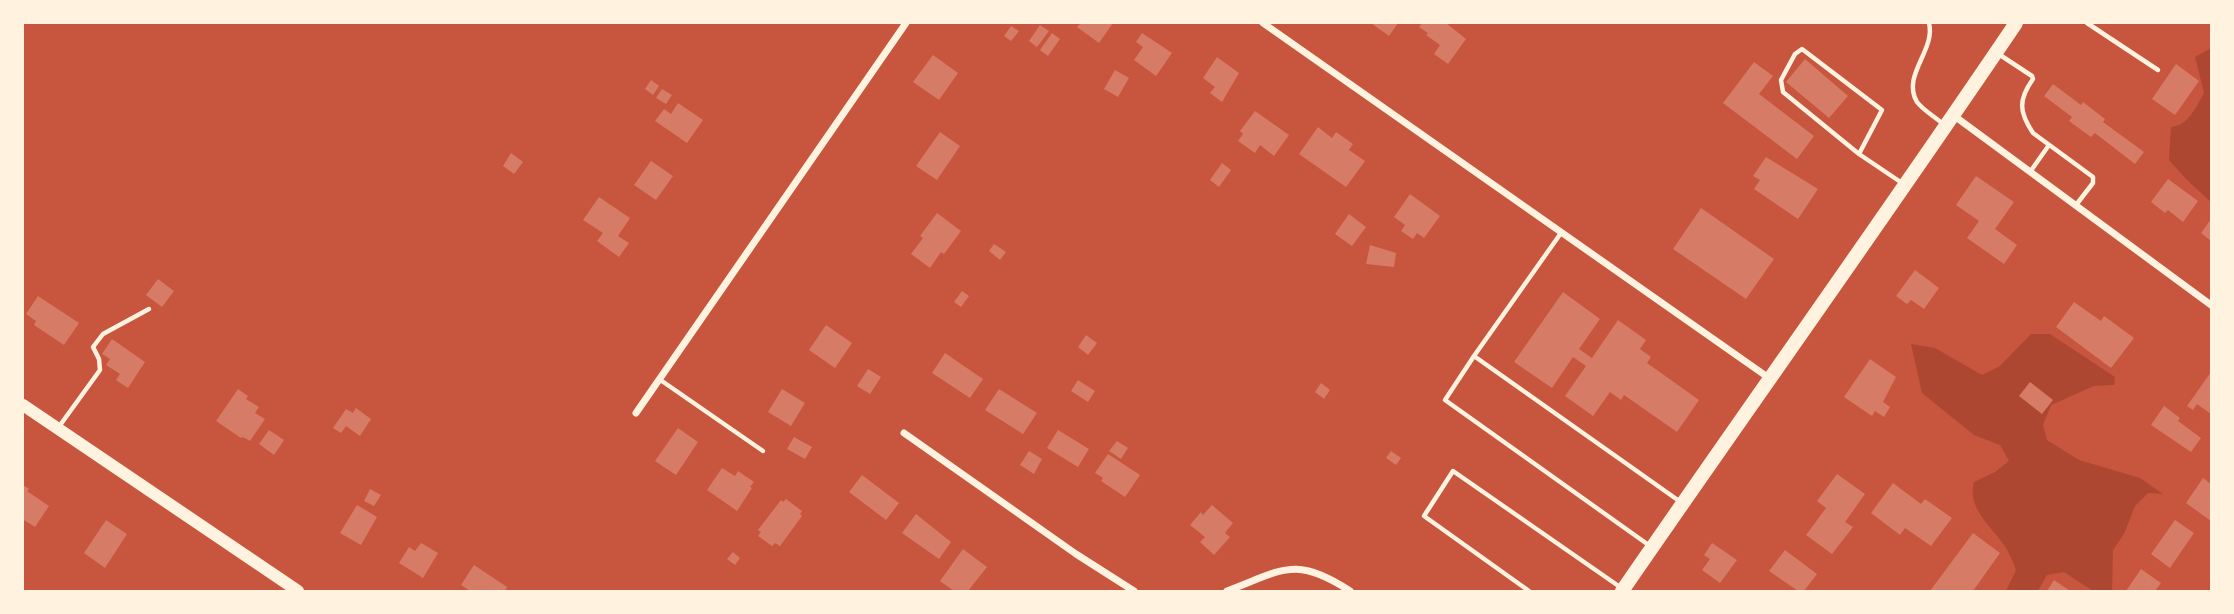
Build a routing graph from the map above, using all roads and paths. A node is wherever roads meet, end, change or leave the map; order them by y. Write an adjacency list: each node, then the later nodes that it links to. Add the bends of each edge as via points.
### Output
1 (906, 23): 19 (street)
2 (1263, 23): 14 (street)
3 (1929, 23): 8 (lane, via 1932,32 1913,93 1918,104)
4 (2016, 23): 6 (main road)
5 (2087, 23): 7 (lane)
6 (1996, 52): 8 (main road); 9 (lane, via 2032,76 2021,107 2033,133)
7 (2158, 70)
8 (1950, 121): 11 (street); 12 (main road)
9 (2049, 145): 11 (lane); 13 (lane, via 2093,177)
10 (1859, 154): 10 (lane, via 1882,110 1802,48 1781,80 1783,92); 12 (lane)
11 (2030, 172): 13 (street)
12 (1906, 185): 18 (main road)
13 (2076, 205): 15 (street)
14 (1562, 232): 17 (lane); 18 (street)
15 (2211, 305)
16 (149, 309): 22 (lane, via 103,334 93,347 100,370)
17 (1474, 356): 25 (lane); 26 (lane, via 1445,400)
18 (1769, 378): 25 (main road)
19 (659, 379): 21 (street); 24 (lane)
20 (23, 405): 22 (street)
21 (636, 413)
22 (58, 429): 27 (street)
23 (904, 433): 28 (street)
24 (764, 451)
25 (1683, 503): 26 (main road)
26 (1652, 548): 32 (main road)
27 (298, 591)
28 (1134, 591)
29 (1227, 591): 30 (street, via 1275,572 1302,569 1327,576)
30 (1350, 591)
31 (1529, 591): 32 (lane, via 1424,516 1453,471)
32 (1623, 591)

